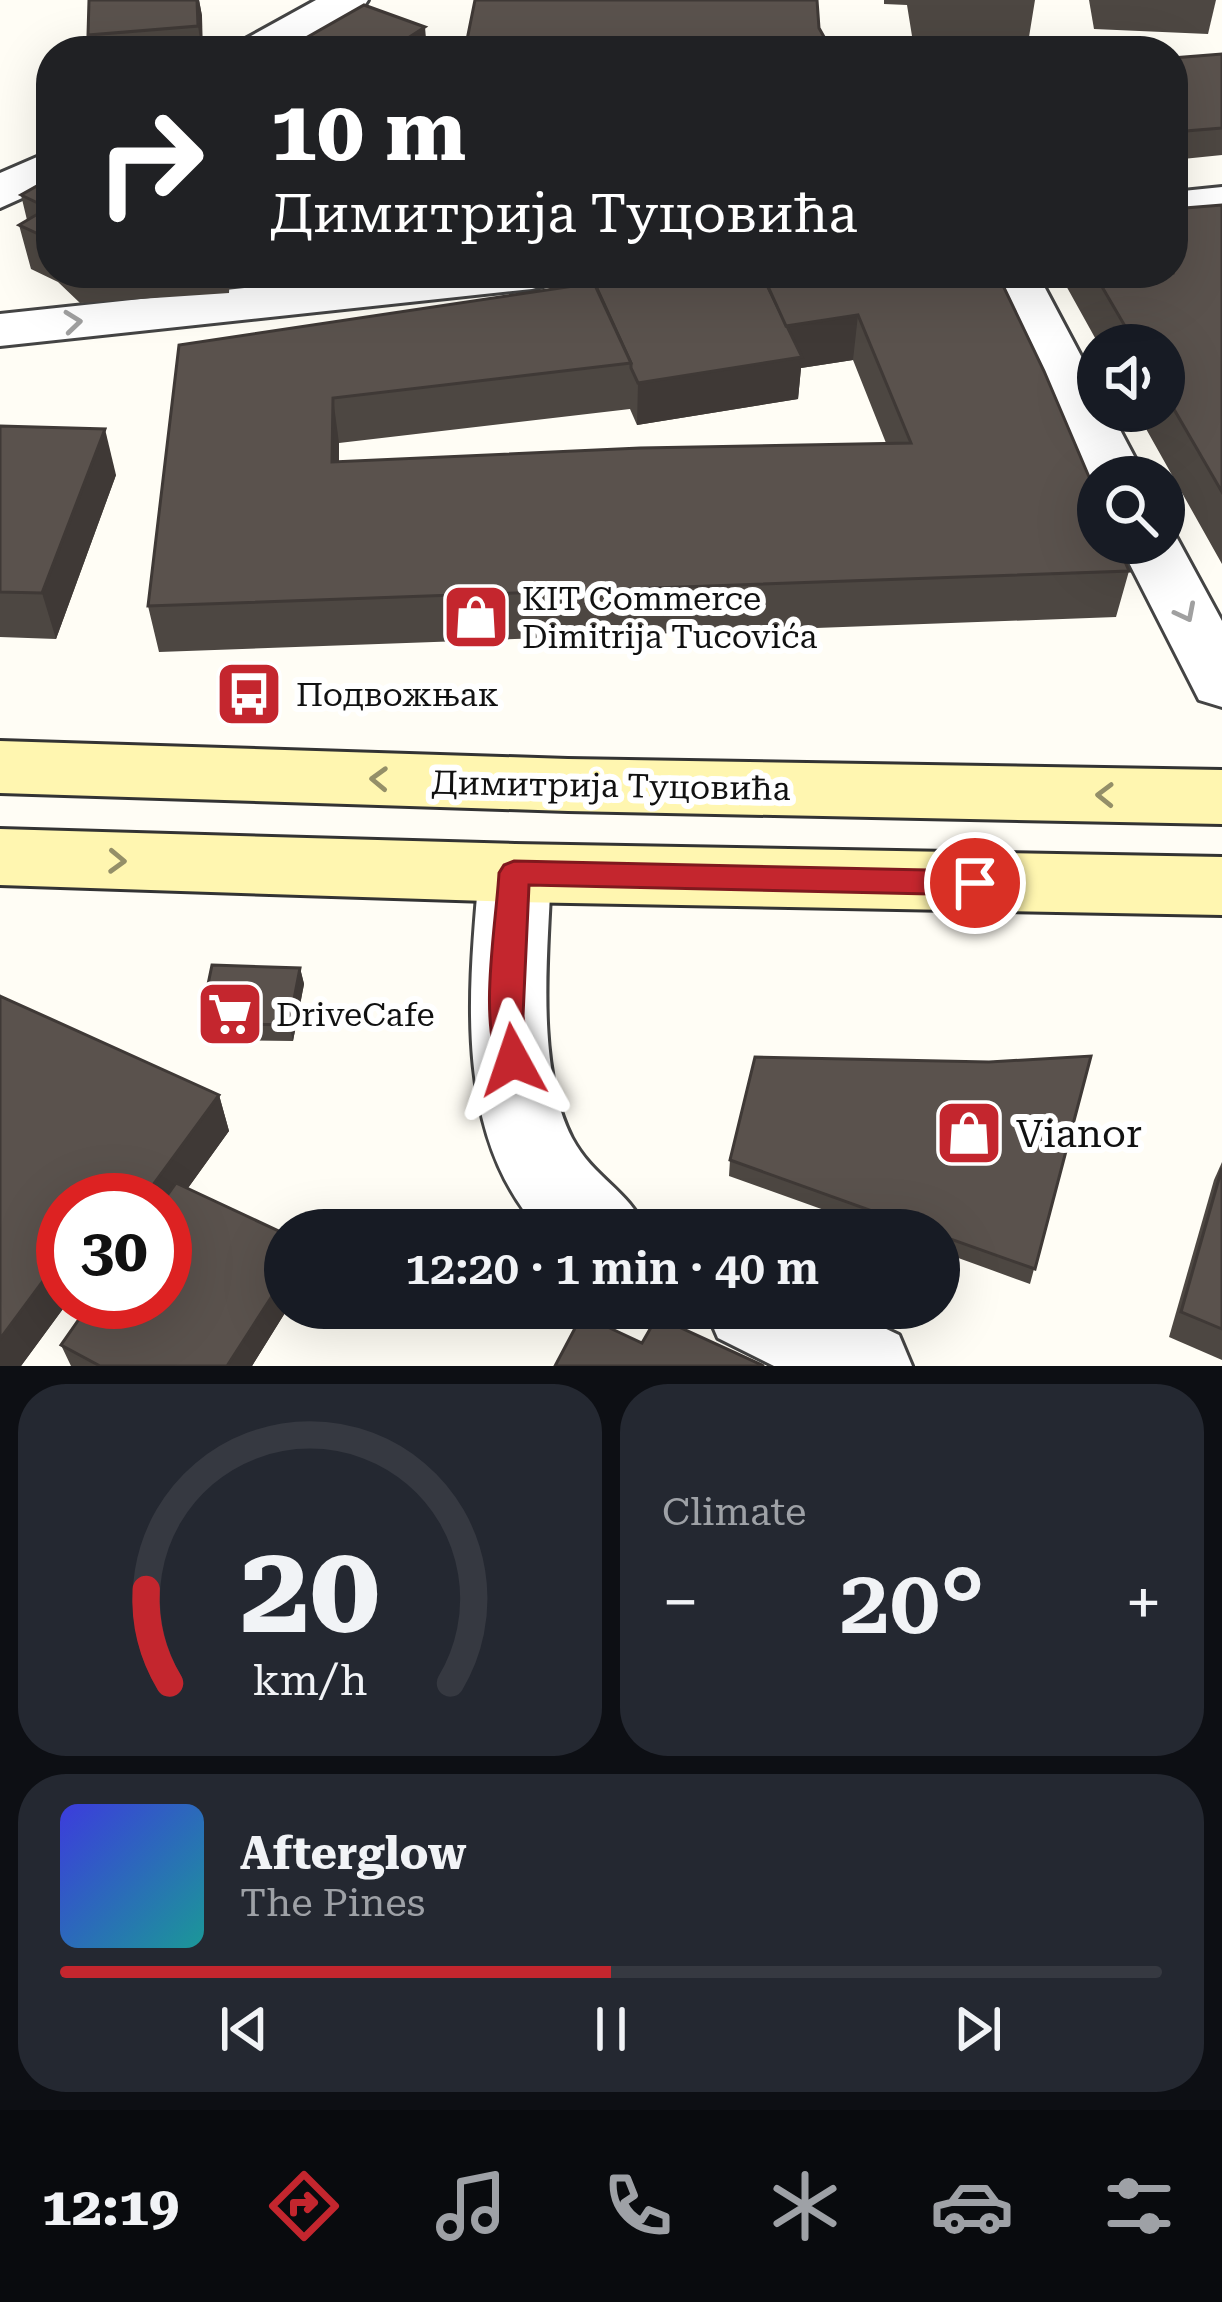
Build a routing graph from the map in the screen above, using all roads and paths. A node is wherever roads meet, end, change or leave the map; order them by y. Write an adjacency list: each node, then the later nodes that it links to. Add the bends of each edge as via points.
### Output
1 (347, 0): 2 (street)
2 (283, 36)
3 (36, 174): 4 (street)
4 (0, 194)
5 (1222, 202): 6 (street)
6 (1188, 205)
7 (392, 288): 9 (street, one-way to 7)
8 (1020, 288): 10 (street)
9 (0, 330)
10 (1105, 456)
11 (1161, 564): 12 (street, one-way to 12)
12 (1222, 683)
13 (0, 767): 14 (main road, Димитрија Туцовића, one-way to 13)
14 (1222, 797)
15 (0, 857): 16 (main road, one-way to 16)
16 (514, 873): 17 (main road); 20 (street, via 507,1016 525,1117 542,1161)
17 (1068, 885): 18 (main road); 19 (main road)
18 (1222, 886)
19 (1222, 905)
20 (578, 1209)
21 (792, 1329): 22 (street)
22 (867, 1366)

